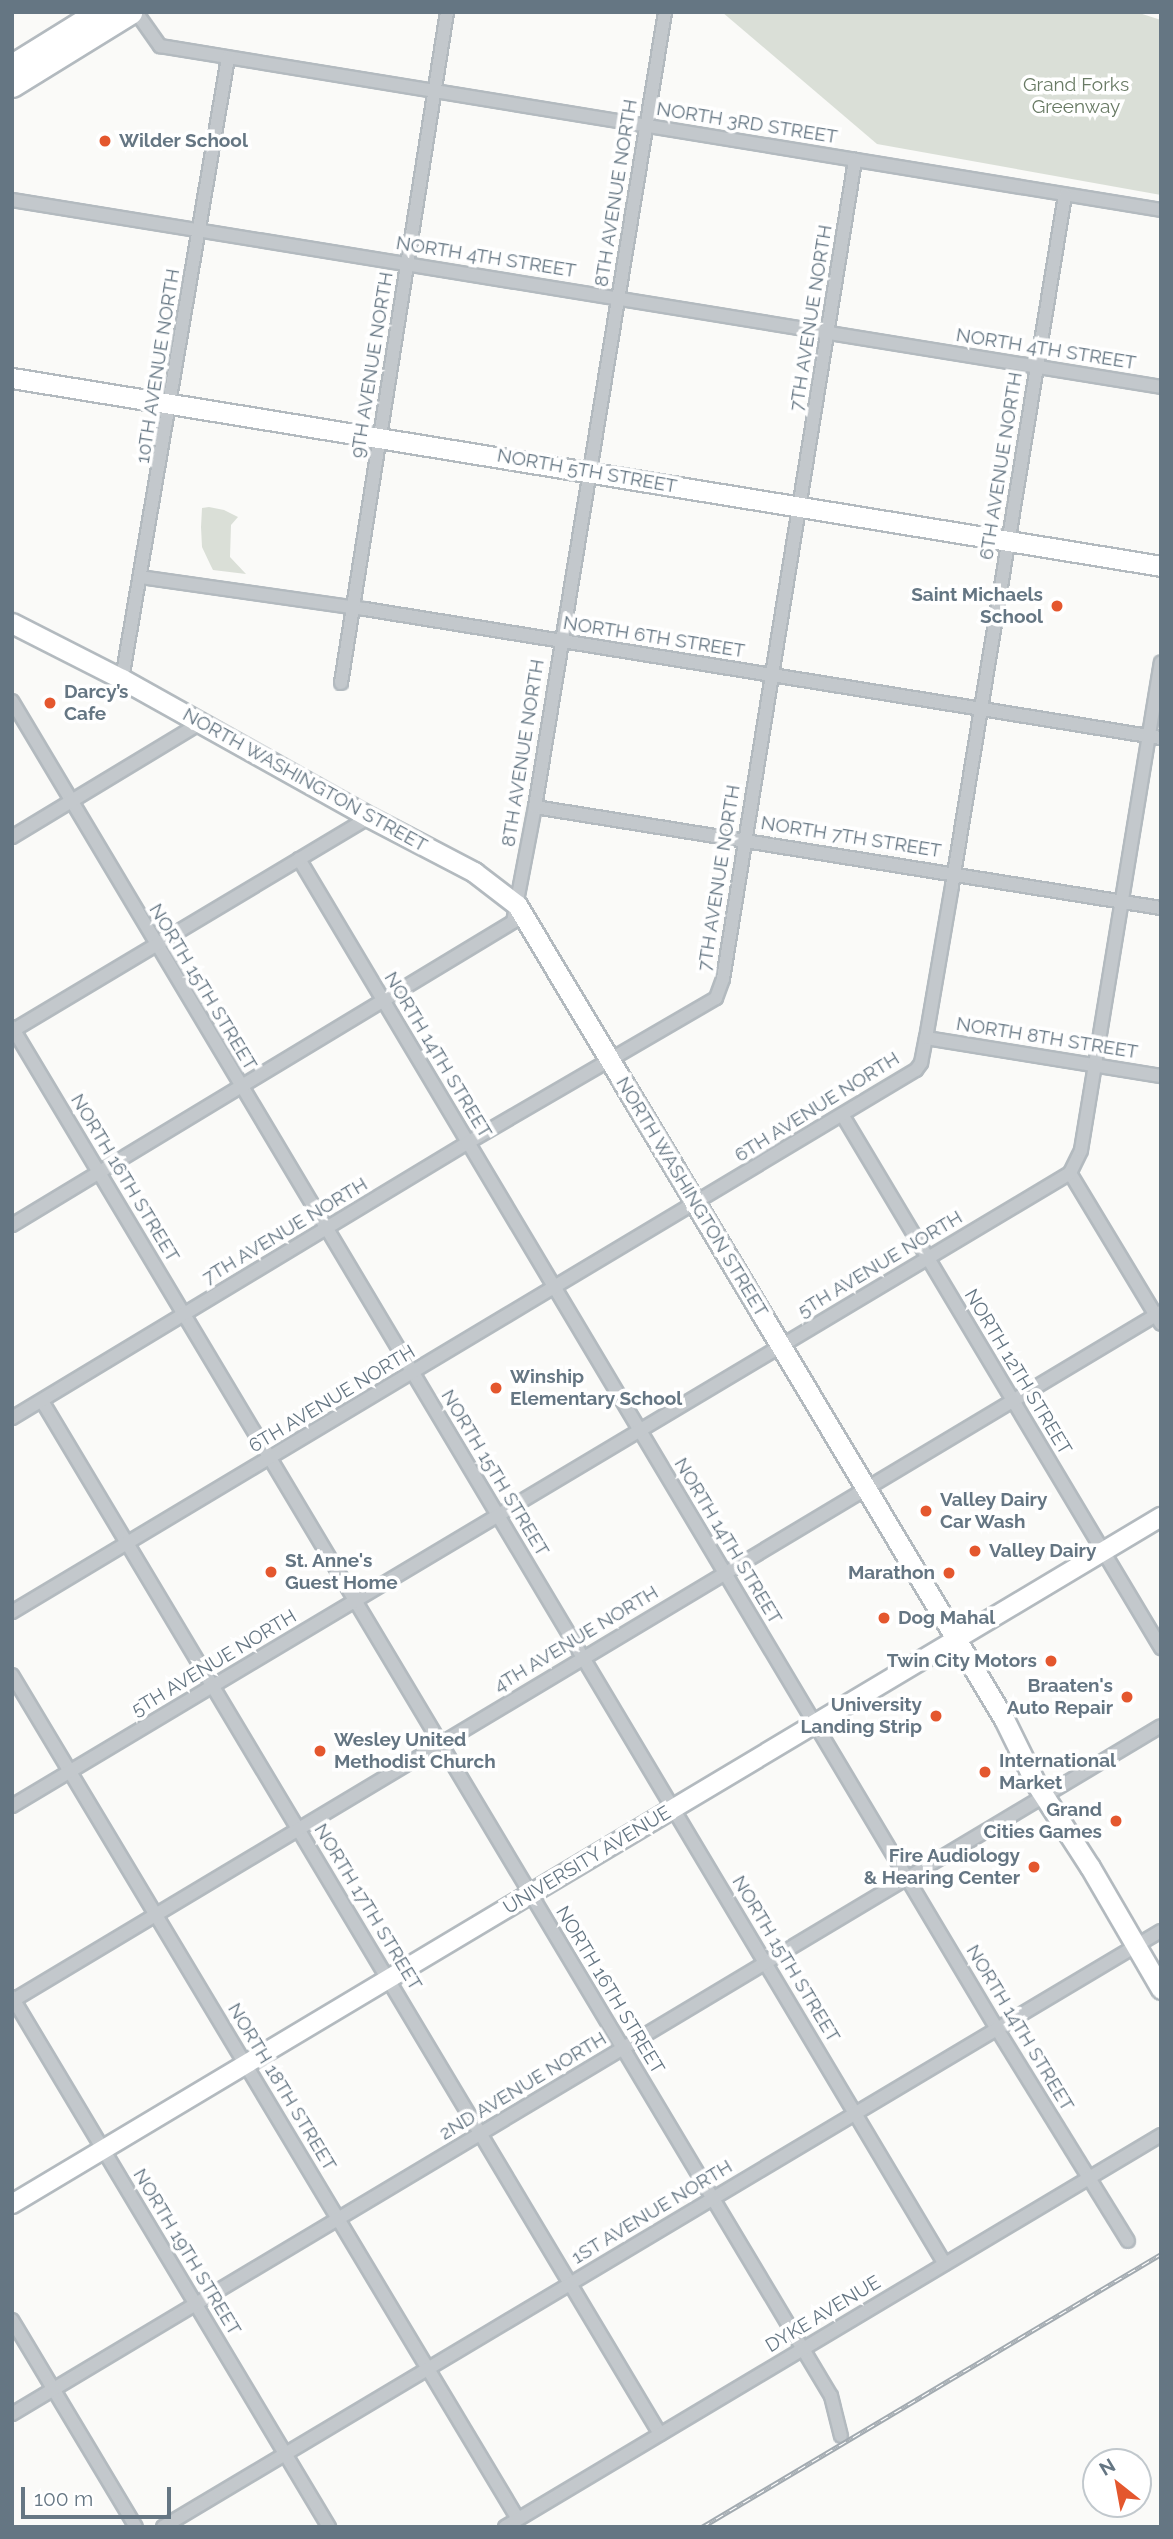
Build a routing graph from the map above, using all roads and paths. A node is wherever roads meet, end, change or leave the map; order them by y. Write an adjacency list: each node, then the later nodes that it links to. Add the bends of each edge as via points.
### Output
1 (99, 12): 7 (highway)
2 (130, 12): 8 (highway)
3 (136, 12): 6 (street, NORTH 3RD STREET, via 160,46)
4 (447, 12): 9 (street, 9TH AVENUE NORTH)
5 (665, 12): 10 (street, 8TH AVENUE NORTH)
6 (228, 58): 9 (street, NORTH 3RD STREET); 15 (street, 10TH AVENUE NORTH)
7 (12, 65)
8 (12, 85)
9 (437, 92): 10 (street, NORTH 3RD STREET); 16 (street, 9TH AVENUE NORTH)
10 (646, 126): 11 (street, NORTH 3RD STREET); 17 (street, 8TH AVENUE NORTH)
11 (855, 160): 12 (street, NORTH 3RD STREET); 18 (street, 7TH AVENUE NORTH)
12 (1065, 195): 14 (street, NORTH 3RD STREET); 19 (street, 6TH AVENUE NORTH)
13 (12, 200): 15 (street, NORTH 4TH STREET)
14 (1161, 210)
15 (200, 230): 16 (street, NORTH 4TH STREET); 22 (street, 10TH AVENUE NORTH)
16 (408, 264): 17 (street, NORTH 4TH STREET); 23 (street, 9TH AVENUE NORTH)
17 (618, 298): 18 (street, NORTH 4TH STREET); 24 (street, 8TH AVENUE NORTH)
18 (828, 333): 19 (street, NORTH 4TH STREET); 25 (street, 7TH AVENUE NORTH)
19 (1037, 367): 21 (street, NORTH 4TH STREET); 26 (street, 6TH AVENUE NORTH)
20 (12, 378): 22 (main road, NORTH 5TH STREET)
21 (1161, 387)
22 (171, 403): 23 (main road, NORTH 5TH STREET); 28 (street, 10TH AVENUE NORTH)
23 (380, 436): 24 (main road, NORTH 5TH STREET); 29 (street, 9TH AVENUE NORTH)
24 (590, 472): 25 (main road, NORTH 5TH STREET); 31 (street, 8TH AVENUE NORTH)
25 (799, 506): 26 (main road, NORTH 5TH STREET); 33 (street, 7TH AVENUE NORTH)
26 (1009, 540): 27 (main road, NORTH 5TH STREET); 37 (street, 6TH AVENUE NORTH)
27 (1161, 566)
28 (140, 577): 29 (street, NORTH 6TH STREET); 34 (street, 10TH AVENUE NORTH)
29 (352, 609): 31 (street, NORTH 6TH STREET); 35 (street, 9TH AVENUE NORTH)
30 (12, 623): 34 (main road, NORTH WASHINGTON STREET)
31 (561, 641): 33 (street, NORTH 6TH STREET); 41 (street, 8TH AVENUE NORTH)
32 (1161, 663): 39 (street)
33 (770, 676): 37 (street, NORTH 6TH STREET); 44 (street, 7TH AVENUE NORTH)
34 (122, 679): 38 (main road, NORTH WASHINGTON STREET)
35 (341, 683)
36 (12, 701): 40 (street, NORTH 15TH STREET)
37 (980, 709): 39 (street, NORTH 6TH STREET); 46 (street, 6TH AVENUE NORTH)
38 (200, 723): 40 (street); 42 (main road, NORTH WASHINGTON STREET)
39 (1155, 737): 47 (street)
40 (71, 802): 43 (street); 50 (street, NORTH 15TH STREET)
41 (535, 807): 44 (street, NORTH 7TH STREET); 48 (street, 8TH AVENUE NORTH)
42 (369, 817): 45 (street); 48 (main road, NORTH WASHINGTON STREET, via 474,872)
43 (12, 837)
44 (744, 840): 46 (street, NORTH 7TH STREET); 54 (street, 7TH AVENUE NORTH, via 723,979 716,998)
45 (299, 859): 50 (street); 51 (street, NORTH 14TH STREET)
46 (954, 873): 47 (street, NORTH 7TH STREET); 53 (street, 6TH AVENUE NORTH)
47 (1122, 902): 49 (street, NORTH 7TH STREET); 55 (street)
48 (517, 905): 51 (street, 8TH AVENUE NORTH, via 513,922); 54 (main road, NORTH WASHINGTON STREET)
49 (1161, 908)
50 (156, 943): 52 (street); 57 (street, NORTH 15TH STREET)
51 (384, 1001): 57 (street, 8TH AVENUE NORTH); 59 (street, NORTH 14TH STREET)
52 (13, 1029): 60 (street, NORTH 16TH STREET)
53 (926, 1038): 55 (street, NORTH 8TH STREET); 58 (street, 6TH AVENUE NORTH, via 916,1070)
54 (610, 1059): 59 (street, 7TH AVENUE NORTH); 62 (main road, NORTH WASHINGTON STREET)
55 (1095, 1065): 56 (street, NORTH 8TH STREET); 61 (street, via 1081,1150)
56 (1161, 1076)
57 (241, 1087): 60 (street, 8TH AVENUE NORTH); 64 (street, NORTH 15TH STREET)
58 (843, 1116): 62 (street, 6TH AVENUE NORTH); 65 (street, NORTH 12TH STREET)
59 (467, 1143): 64 (street, 7TH AVENUE NORTH); 66 (street, NORTH 14TH STREET)
60 (99, 1173): 63 (street, 8TH AVENUE NORTH); 67 (street, NORTH 16TH STREET)
61 (1070, 1173): 65 (street, 5TH AVENUE NORTH); 68 (street)
62 (696, 1204): 66 (street, 6TH AVENUE NORTH); 69 (main road, NORTH WASHINGTON STREET)
63 (12, 1225)
64 (327, 1229): 67 (street, 7TH AVENUE NORTH); 70 (street, NORTH 15TH STREET)
65 (928, 1259): 69 (street, 5TH AVENUE NORTH); 72 (street, NORTH 12TH STREET)
66 (555, 1288): 70 (street, 6TH AVENUE NORTH); 74 (street, NORTH 14TH STREET)
67 (185, 1315): 71 (street, 7TH AVENUE NORTH); 75 (street, NORTH 16TH STREET)
68 (1159, 1317): 72 (street, 4TH AVENUE NORTH)
69 (781, 1345): 74 (street, 5TH AVENUE NORTH); 76 (main road, NORTH WASHINGTON STREET)
70 (412, 1373): 75 (street, 6TH AVENUE NORTH); 77 (street, NORTH 15TH STREET)
71 (42, 1401): 73 (street, 7TH AVENUE NORTH); 79 (street, NORTH 17TH STREET)
72 (1013, 1401): 76 (street, 4TH AVENUE NORTH); 80 (street, NORTH 12TH STREET)
73 (12, 1418)
74 (639, 1430): 77 (street, 5TH AVENUE NORTH); 81 (street, NORTH 14TH STREET)
75 (270, 1459): 79 (street, 6TH AVENUE NORTH); 82 (street, NORTH 16TH STREET)
76 (866, 1489): 81 (street, 4TH AVENUE NORTH); 84 (main road, NORTH WASHINGTON STREET)
77 (498, 1515): 82 (street, 5TH AVENUE NORTH); 86 (street, NORTH 15TH STREET)
78 (1161, 1517): 80 (street, UNIVERSITY AVENUE)
79 (128, 1543): 83 (street, 6TH AVENUE NORTH); 88 (street, NORTH 17TH STREET)
80 (1103, 1551): 84 (street, UNIVERSITY AVENUE); 85 (street, NORTH 12TH STREET)
81 (725, 1573): 86 (street, 4TH AVENUE NORTH); 89 (street, NORTH 14TH STREET)
82 (355, 1601): 88 (street, 5TH AVENUE NORTH); 91 (street, NORTH 16TH STREET)
83 (12, 1612)
84 (956, 1639): 89 (street, UNIVERSITY AVENUE); 93 (main road, NORTH WASHINGTON STREET)
85 (1161, 1648)
86 (583, 1658): 91 (street, 4TH AVENUE NORTH); 95 (street, NORTH 15TH STREET)
87 (12, 1675): 92 (street, NORTH 18TH STREET)
88 (212, 1687): 92 (street, 5TH AVENUE NORTH); 96 (street, NORTH 17TH STREET)
89 (815, 1723): 95 (street, UNIVERSITY AVENUE); 97 (street, NORTH 14TH STREET)
90 (1161, 1726): 93 (street, 2ND AVENUE NORTH)
91 (440, 1743): 96 (street, 4TH AVENUE NORTH); 98 (street, NORTH 16TH STREET)
92 (71, 1772): 94 (street, 5TH AVENUE NORTH); 99 (street, NORTH 18TH STREET)
93 (1044, 1795): 97 (street, 2ND AVENUE NORTH); 101 (main road, NORTH WASHINGTON STREET)
94 (12, 1807)
95 (673, 1808): 98 (street, UNIVERSITY AVENUE); 102 (street, NORTH 15TH STREET)
96 (298, 1829): 99 (street, 4TH AVENUE NORTH); 103 (street, NORTH 17TH STREET)
97 (908, 1878): 102 (street, 2ND AVENUE NORTH); 106 (street, NORTH 14TH STREET)
98 (531, 1894): 103 (street, UNIVERSITY AVENUE); 107 (street, NORTH 16TH STREET)
99 (156, 1914): 105 (street, 4TH AVENUE NORTH); 108 (street, NORTH 18TH STREET)
100 (1161, 1931): 101 (street, 1ST AVENUE NORTH)
101 (1136, 1946): 104 (main road, NORTH WASHINGTON STREET); 106 (street, 1ST AVENUE NORTH)
102 (765, 1962): 107 (street, 2ND AVENUE NORTH); 109 (street, NORTH 15TH STREET)
103 (388, 1979): 108 (street, UNIVERSITY AVENUE); 110 (street, NORTH 17TH STREET)
104 (1161, 1989)
105 (13, 1999): 112 (street, NORTH 19TH STREET)
106 (998, 2029): 109 (street, 1ST AVENUE NORTH); 113 (street, NORTH 14TH STREET)
107 (623, 2048): 110 (street, 2ND AVENUE NORTH); 114 (street, NORTH 16TH STREET)
108 (246, 2064): 112 (street, UNIVERSITY AVENUE); 116 (street, NORTH 18TH STREET)
109 (855, 2113): 114 (street, 1ST AVENUE NORTH); 118 (street, NORTH 15TH STREET)
110 (481, 2133): 116 (street, 2ND AVENUE NORTH); 119 (street, NORTH 17TH STREET)
111 (1161, 2135): 113 (street, DYKE AVENUE)
112 (104, 2149): 115 (street, UNIVERSITY AVENUE); 120 (street, NORTH 19TH STREET)
113 (1087, 2179): 117 (street, NORTH 14TH STREET); 118 (street, DYKE AVENUE)
114 (713, 2198): 119 (street, 1ST AVENUE NORTH); 122 (street, NORTH 16TH STREET)
115 (12, 2204)
116 (338, 2219): 120 (street, 2ND AVENUE NORTH); 123 (street, NORTH 18TH STREET)
117 (1128, 2241)
118 (945, 2264): 122 (street, DYKE AVENUE)
119 (570, 2284): 123 (street, 1ST AVENUE NORTH); 126 (street, NORTH 17TH STREET)
120 (196, 2304): 124 (street, 2ND AVENUE NORTH); 128 (street, NORTH 19TH STREET)
121 (12, 2320): 124 (street)
122 (803, 2349): 126 (street, DYKE AVENUE); 127 (street, NORTH 16TH STREET, via 831,2396)
123 (428, 2369): 128 (street, 1ST AVENUE NORTH); 129 (street, NORTH 18TH STREET)
124 (54, 2389): 125 (street, 2ND AVENUE NORTH); 130 (street)
125 (12, 2414)
126 (660, 2434): 129 (street, DYKE AVENUE)
127 (841, 2436)
128 (286, 2454): 131 (street, 1ST AVENUE NORTH); 132 (street, NORTH 19TH STREET)
129 (518, 2519): 133 (street, DYKE AVENUE)
130 (136, 2527)
131 (163, 2527)
132 (330, 2527)
133 (505, 2527)

